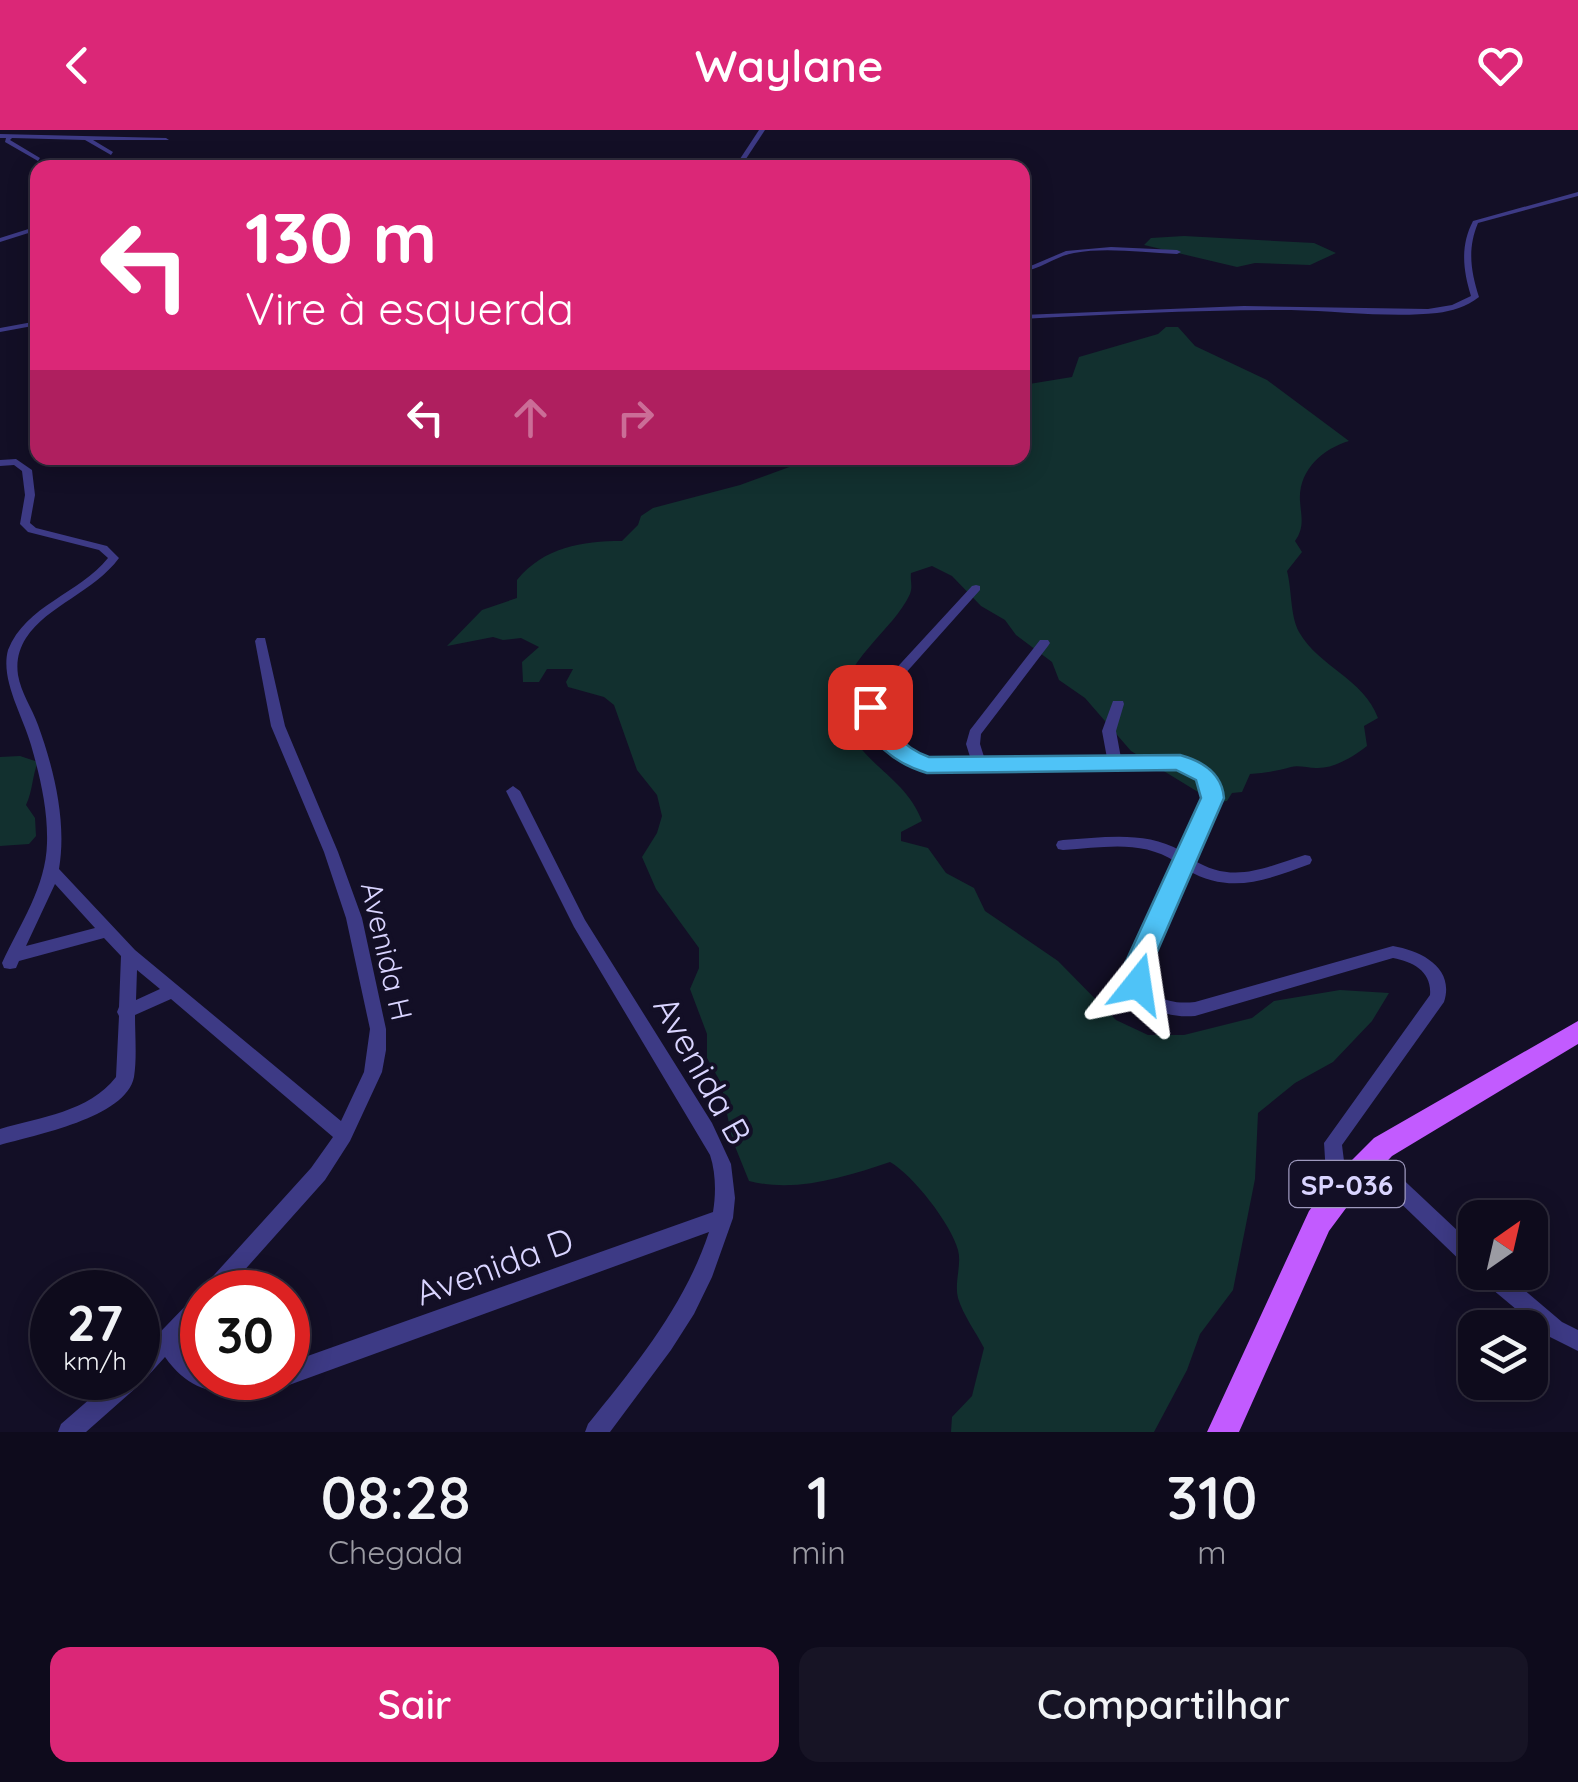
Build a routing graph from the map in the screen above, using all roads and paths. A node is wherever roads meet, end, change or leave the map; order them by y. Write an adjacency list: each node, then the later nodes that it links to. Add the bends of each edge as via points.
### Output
1 (40, 130): 5 (street)
2 (130, 130): 6 (street)
3 (762, 130): 8 (street)
4 (770, 130): 8 (street)
5 (3, 136): 6 (street); 10 (street)
6 (87, 138): 7 (street); 9 (street)
7 (166, 140)
8 (757, 141): 11 (street)
9 (111, 153)
10 (38, 159)
11 (741, 160)
12 (1578, 194): 17 (street, via 1475,222 1466,266 1475,297 1456,306)
13 (30, 231): 14 (street)
14 (0, 240)
15 (1177, 252): 16 (street, via 1072,251)
16 (1030, 269)
17 (1030, 317)
18 (30, 324): 19 (street)
19 (0, 330)
20 (0, 463): 31 (street, via 28,470 26,524 32,530 103,548 114,558 43,613 11,655 12,678 51,799)
21 (976, 588): 26 (street, via 869,712 908,759)
22 (261, 641): 37 (street, Avenida H, via 278,726 354,918 378,1029 373,1072)
23 (1044, 643): 26 (street, via 975,733)
24 (1118, 704): 25 (street, via 1109,732)
25 (1115, 763): 26 (street); 29 (street, via 1180,762 1208,780 1212,798)
26 (980, 766)
27 (513, 791): 41 (street, Avenida B, via 579,923 706,1129 722,1165)
28 (1064, 844): 29 (street, via 1148,843)
29 (1184, 860): 30 (street, via 1211,876 1237,880); 40 (street, via 1136,968 1138,984 1160,1006 1195,1010 1393,952 1416,958 1438,980 1438,997 1333,1142 1336,1173)
30 (1305, 860)
31 (52, 871): 32 (street); 32 (street, via 11,959)
32 (106, 930): 33 (street)
33 (129, 954): 34 (street); 35 (street)
34 (173, 991): 35 (street); 37 (street)
35 (125, 1012): 38 (street, via 125,1079 118,1093 106,1103)
36 (1578, 1030): 39 (main road, SP-036)
37 (344, 1135): 43 (street, Avenida H)
38 (0, 1137)
39 (1370, 1161): 40 (main road, SP-036); 42 (street)
40 (1348, 1183): 54 (main road, SP-036, via 1296,1268)
41 (723, 1218): 50 (street, Avenida D); 53 (street, Avenida B, via 690,1305)
42 (1458, 1245)
43 (232, 1270)
44 (1508, 1290): 46 (street)
45 (180, 1328): 47 (street)
46 (1578, 1340)
47 (167, 1343): 48 (street); 49 (street)
48 (160, 1350)
49 (180, 1359)
50 (310, 1366)
51 (105, 1400): 52 (street)
52 (69, 1432)
53 (596, 1432)
54 (1223, 1432)

